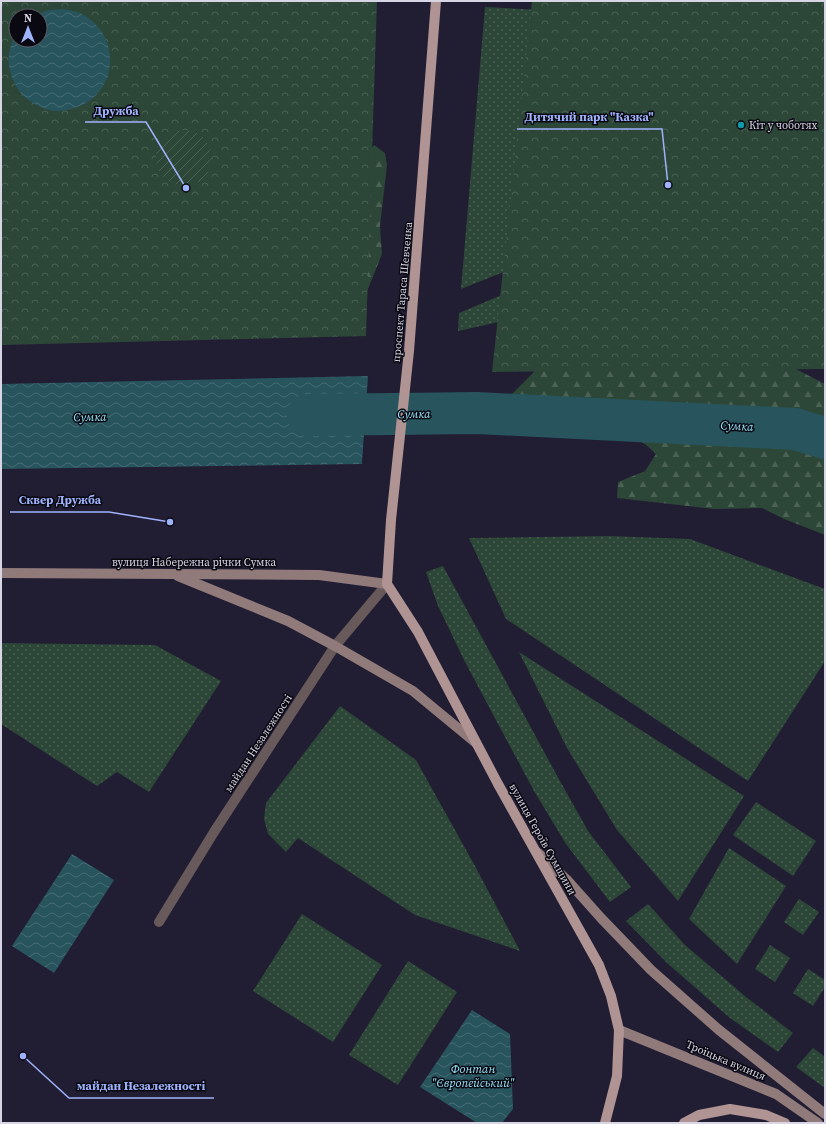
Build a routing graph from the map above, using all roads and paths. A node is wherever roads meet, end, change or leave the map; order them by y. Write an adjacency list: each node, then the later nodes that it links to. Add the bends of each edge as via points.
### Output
1 (436, 1): 4 (main road, проспект Тараса Шевченка, via 409,351)
2 (1, 573): 3 (main road, вулиця Набережна річки Сумка)
3 (172, 574): 4 (main road, вулиця Набережна річки Сумка, via 319,575); 5 (main road, via 288,622)
4 (387, 584): 5 (street, майдан Незалежності); 6 (main road, вулиця Героїв Сумщини, via 418,632)
5 (335, 646): 6 (main road, via 413,691); 8 (street, майдан Незалежності, via 214,832)
6 (477, 743): 7 (main road, вулиця Героїв Сумщини)
7 (536, 851): 9 (main road, вулиця Героїв Сумщини, via 599,965 611,996); 10 (main road, via 568,881 651,970 719,1030)
8 (159, 922)
9 (619, 1030): 11 (main road, Троїцька вулиця, via 776,1094); 12 (main road, вулиця Героїв Сумщини, via 617,1076)
10 (825, 1114)
11 (805, 1119): 15 (main road, Троїцька вулиця)
12 (606, 1123)
13 (684, 1123): 14 (main road, via 699,1115 730,1109 766,1115)
14 (785, 1123)
15 (818, 1123)

